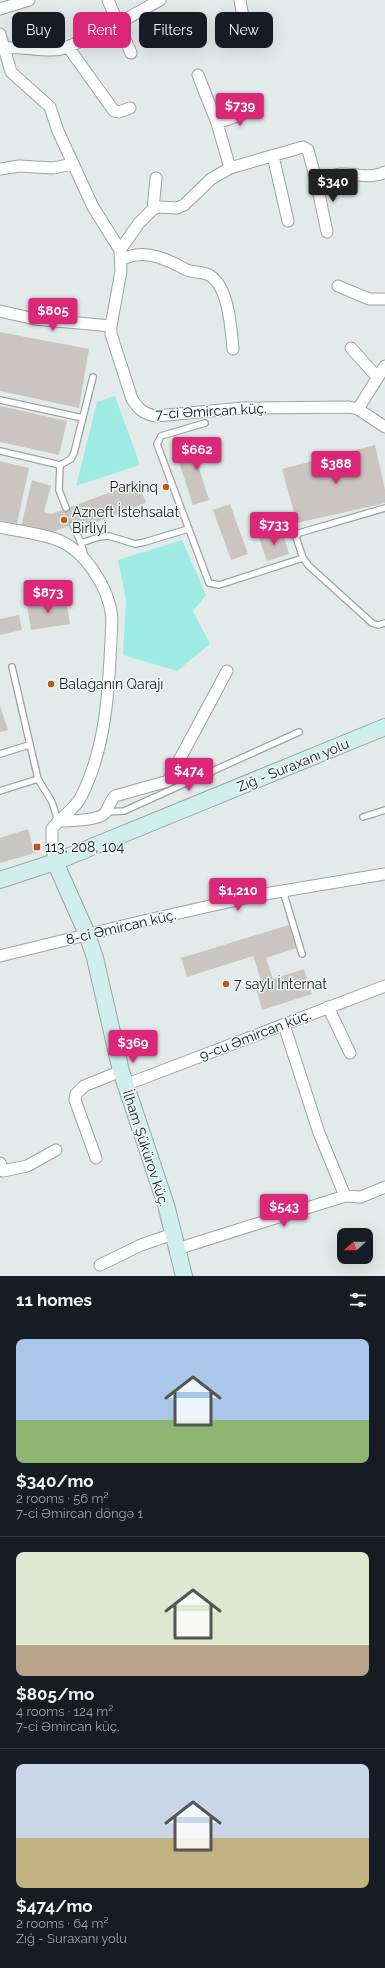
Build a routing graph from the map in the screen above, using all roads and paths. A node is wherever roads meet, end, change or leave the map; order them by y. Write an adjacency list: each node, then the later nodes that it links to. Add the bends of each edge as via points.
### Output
1 (29, 0): 5 (street)
2 (108, 0): 6 (street)
3 (160, 0): 8 (street)
4 (240, 0): 7 (street)
5 (0, 9)
6 (113, 12)
7 (241, 12)
8 (131, 17)
9 (0, 34): 12 (street)
10 (73, 45): 11 (street)
11 (68, 47): 12 (street, via 33,50); 16 (street, via 114,111)
12 (2, 48): 20 (street, via 11,72 17,80 50,107)
13 (129, 48): 14 (street)
14 (131, 53)
15 (198, 75): 18 (street)
16 (130, 108)
17 (254, 110): 18 (street)
18 (217, 123): 21 (street)
19 (273, 156): 21 (street); 25 (street, via 303,147 308,150); 27 (street)
20 (73, 164): 22 (street, via 54,168 19,166); 29 (street, via 93,208)
21 (230, 168): 26 (street, via 211,179 184,205 177,208)
22 (0, 169)
23 (385, 172): 25 (street, via 367,176 342,174)
24 (156, 178): 26 (street)
25 (316, 180): 28 (street)
26 (152, 209): 29 (street, via 139,223)
27 (288, 221)
28 (327, 232)
29 (121, 255): 33 (street, 7-ci Əmircan küç.); 35 (street, via 148,255 174,262 184,269 210,275 227,302)
30 (338, 286): 31 (street, via 369,299)
31 (385, 299)
32 (0, 311): 33 (street, via 35,318)
33 (111, 326): 40 (street, 7-ci Əmircan küç., via 132,399 144,414 156,416 242,408 348,406)
34 (351, 348): 38 (street)
35 (234, 349)
36 (385, 366): 38 (street)
37 (93, 377): 41 (lane)
38 (378, 377): 40 (street)
39 (0, 400): 41 (lane)
40 (358, 409): 43 (street, 7-ci Əmircan küç.)
41 (83, 418): 45 (lane, via 74,453 71,459)
42 (205, 424): 50 (lane, via 161,436 157,444)
43 (385, 427)
44 (0, 451): 45 (lane)
45 (60, 465): 46 (lane, via 59,490)
46 (66, 508)
47 (385, 508): 52 (lane, via 299,533 296,538)
48 (73, 525): 51 (lane)
49 (0, 526): 53 (street, via 56,539)
50 (188, 529): 51 (lane, via 135,544 109,536); 52 (lane, via 209,583 213,585)
51 (81, 544): 53 (lane)
52 (303, 558): 54 (lane, via 372,623)
53 (87, 562): 66 (street, via 104,586 111,609 108,687 96,759 82,796)
54 (385, 623)
55 (12, 668): 59 (lane)
56 (227, 671): 64 (street, via 168,781 114,796)
57 (385, 727): 67 (main road, Zığ - Suraxanı yolu)
58 (299, 732): 64 (lane, via 124,811)
59 (29, 745): 60 (lane); 61 (lane)
60 (0, 754)
61 (38, 780): 62 (lane); 66 (lane, via 52,802)
62 (0, 791)
63 (385, 810): 65 (lane)
64 (106, 812): 66 (street, via 97,817 76,821)
65 (363, 817)
66 (58, 821): 67 (street, via 52,829 51,840)
67 (55, 862): 69 (main road, Zığ - Suraxanı yolu); 71 (main road, İlham Şükürov küç.)
68 (385, 874): 70 (street, 8-ci Əmircan küç.)
69 (0, 880)
70 (283, 891): 71 (street, 8-ci Əmircan küç.); 72 (lane)
71 (87, 934): 73 (street, 8-ci Əmircan küç.); 78 (main road, İlham Şükürov küç.)
72 (302, 954)
73 (0, 956)
74 (385, 986): 75 (street, 9-cu Əmircan küç.)
75 (328, 1007): 76 (street, 9-cu Əmircan küç.); 77 (street)
76 (284, 1025): 78 (street, 9-cu Əmircan küç.); 83 (street, via 319,1132)
77 (350, 1053)
78 (123, 1078): 80 (street, 9-cu Əmircan küç., via 84,1086 76,1094 75,1100); 84 (main road, İlham Şükürov küç., via 166,1205)
79 (56, 1150): 81 (street, via 27,1166)
80 (96, 1158)
81 (1, 1170)
82 (385, 1187): 83 (street, via 361,1197)
83 (345, 1196): 84 (street)
84 (175, 1242): 85 (street, via 141,1245); 86 (main road, İlham Şükürov küç.)
85 (100, 1265)
86 (184, 1276)

